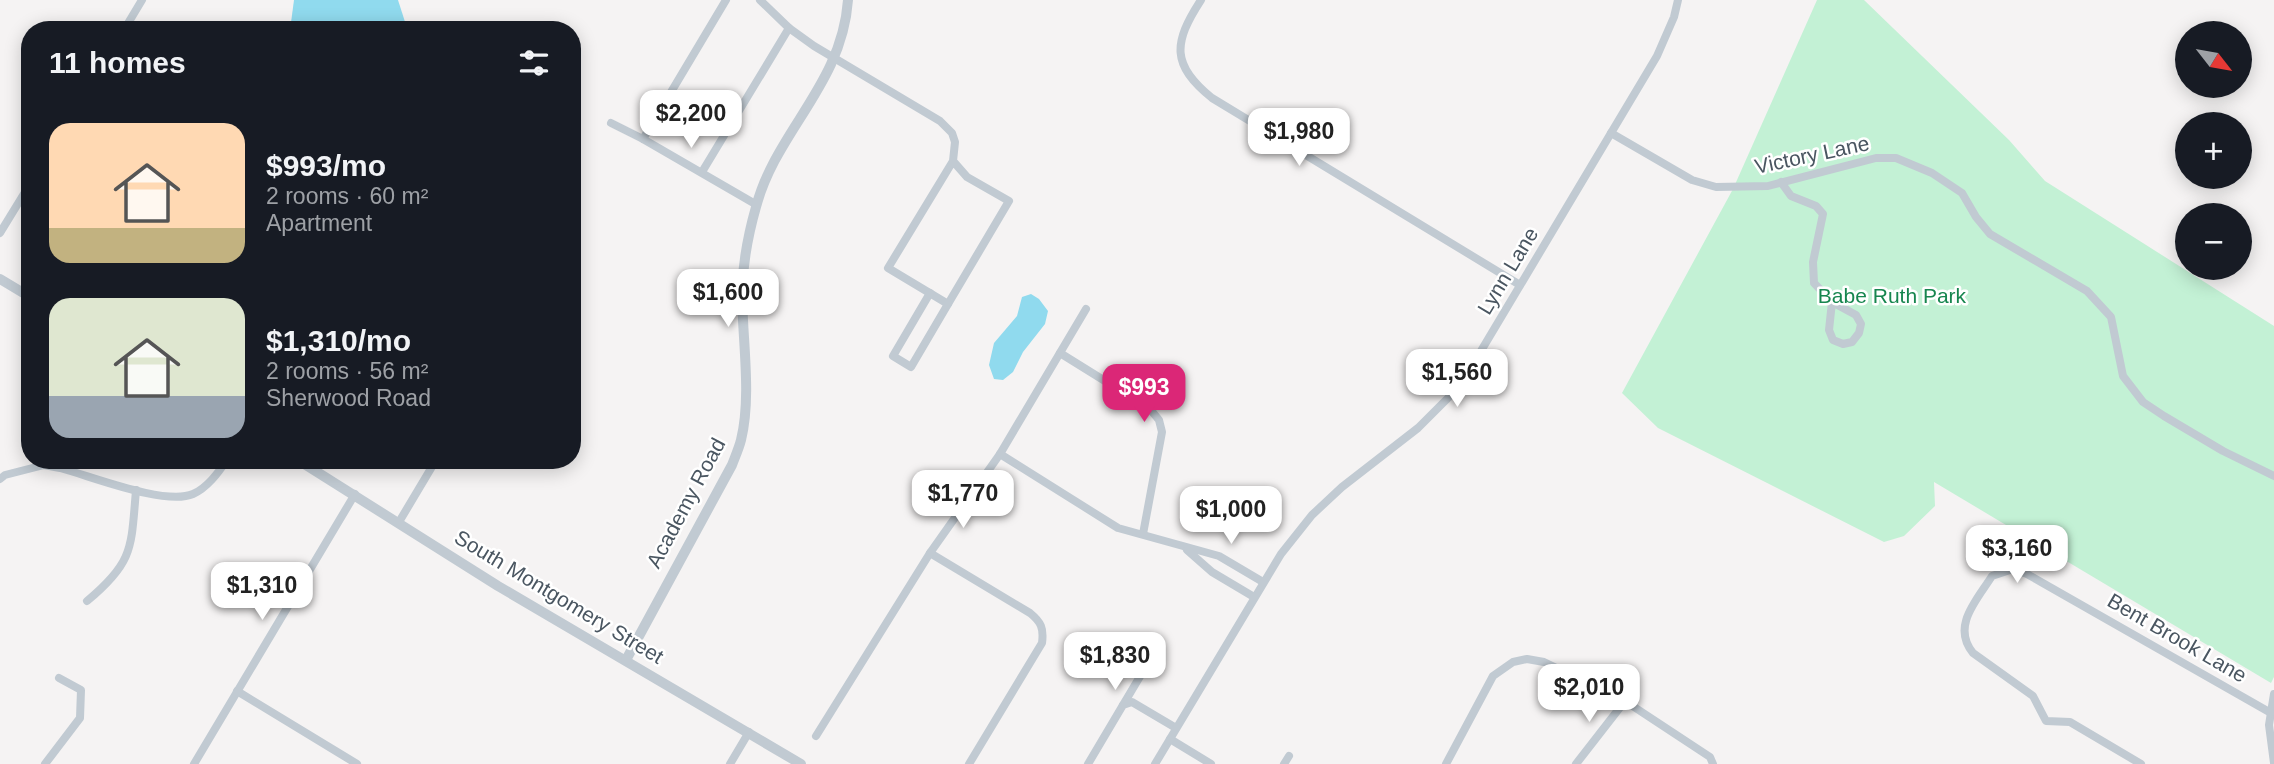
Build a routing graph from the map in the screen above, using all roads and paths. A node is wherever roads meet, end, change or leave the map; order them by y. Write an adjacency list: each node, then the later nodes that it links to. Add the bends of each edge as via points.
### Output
1 (142, 0): 7 (street)
2 (726, 0): 12 (street)
3 (760, 0): 8 (street)
4 (848, 0): 9 (street, Academy Road)
5 (1200, 0): 20 (street, via 1180,48 1188,77 1198,86)
6 (1678, 0): 11 (street, Lynn Lane, via 1657,56)
7 (129, 21)
8 (789, 28): 9 (street); 14 (street)
9 (835, 59): 13 (street, via 940,121 956,142); 17 (street, Academy Road, via 780,150)
10 (611, 123): 12 (street)
11 (1611, 133): 15 (street, Victory Lane, via 1692,180 1716,187); 20 (street, Lynn Lane)
12 (643, 139): 14 (street)
13 (953, 160): 22 (street, via 888,268); 24 (street, via 967,177 1009,201)
14 (702, 172): 17 (street)
15 (1781, 182): 23 (street, via 1791,196 1816,206 1823,214 1813,262 1814,283); 33 (street, Victory Lane, via 1876,158 1896,158 1931,173 1962,193 1990,234 2087,291 2111,317 2123,376 2143,402)
16 (21, 199): 18 (street)
17 (757, 205): 44 (street, Academy Road, via 745,247 742,290 742,439 733,465)
18 (0, 233)
19 (0, 279): 21 (street)
20 (1520, 285): 41 (street, Lynn Lane, via 1448,398 1312,515)
21 (21, 292)
22 (930, 293): 24 (street); 24 (street, via 892,356 911,367)
23 (1832, 302): 23 (street, via 1829,330 1833,340 1852,342 1861,324 1856,315)
24 (948, 304)
25 (1086, 309): 26 (street)
26 (1060, 353): 27 (street); 38 (street, via 1159,420 1162,432)
27 (1000, 454): 38 (street, via 1118,528); 40 (street)
28 (28, 469): 34 (street)
29 (63, 469): 35 (street)
30 (219, 469): 35 (street, via 191,495 167,498)
31 (313, 469): 36 (street, South Montgomery Street)
32 (431, 469): 37 (street)
33 (2274, 476)
34 (0, 479)
35 (136, 490): 43 (street, via 131,545 122,566)
36 (355, 494): 37 (street, South Montgomery Street); 47 (street)
37 (399, 522): 44 (street, South Montgomery Street)
38 (1143, 534): 39 (street)
39 (1185, 548): 41 (street, via 1219,556); 42 (street, via 1212,572)
40 (930, 553): 54 (street); 62 (street, via 1030,613 1044,632 1042,643)
41 (1263, 582): 42 (street, Lynn Lane)
42 (1254, 597): 52 (street, Lynn Lane)
43 (87, 601)
44 (626, 660): 53 (street, South Montgomery Street)
45 (1148, 663): 50 (street)
46 (59, 678): 57 (street, via 82,691 80,718)
47 (237, 691): 58 (street); 59 (street)
48 (2274, 694): 51 (street)
49 (1625, 701): 66 (street, via 1544,662 1513,662 1493,676); 67 (street); 68 (street, via 1710,757)
50 (1123, 705): 52 (street, via 1132,702); 63 (street)
51 (2271, 713): 56 (street); 69 (street, Bent Brook Lane, via 2027,574 2014,569 1992,576 1967,618 1962,632 1965,643 2033,695 2046,721 2070,722)
52 (1176, 728): 55 (street, Lynn Lane)
53 (749, 732): 60 (street); 61 (street, South Montgomery Street)
54 (816, 736)
55 (1170, 739): 64 (street, Lynn Lane); 65 (street)
56 (2274, 763)
57 (45, 764)
58 (194, 764)
59 (357, 764)
60 (730, 764)
61 (801, 764)
62 (969, 764)
63 (1088, 764)
64 (1155, 764)
65 (1211, 764)
66 (1446, 764)
67 (1576, 764)
68 (1713, 764)
69 (2141, 764)

